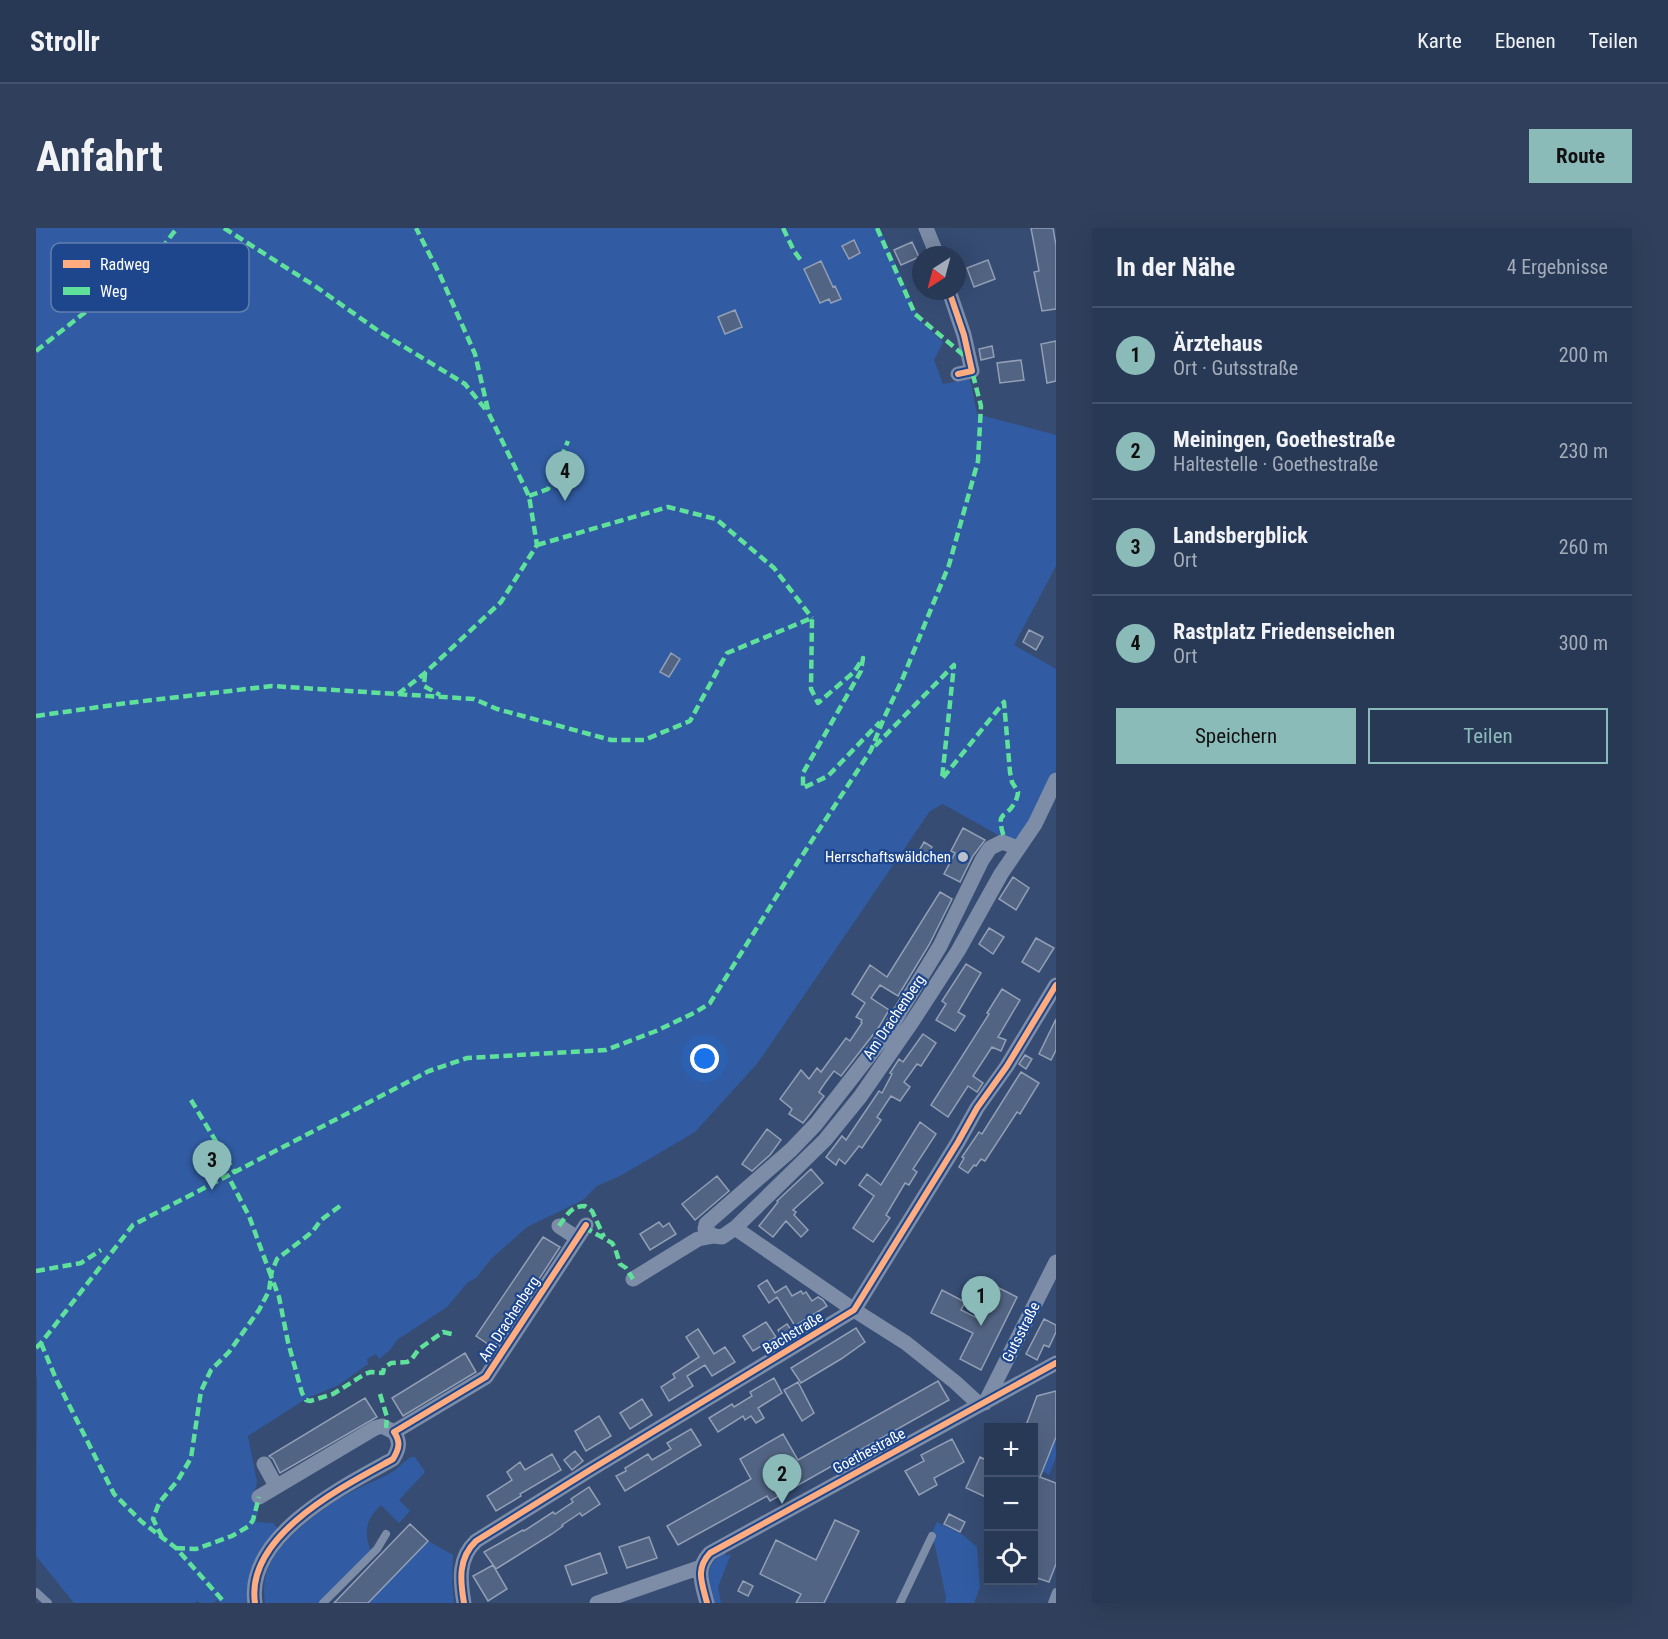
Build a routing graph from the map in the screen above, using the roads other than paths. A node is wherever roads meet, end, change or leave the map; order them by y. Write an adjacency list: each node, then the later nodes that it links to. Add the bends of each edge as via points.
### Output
1 (926, 228): 2 (street)
2 (933, 246)
3 (952, 300): 4 (street, via 972,371)
4 (958, 374)
5 (1056, 780): 6 (street, Am Drachenberg, via 1035,824)
6 (1018, 848): 10 (street, Am Drachenberg, via 958,951 860,1097 825,1140); 11 (street, Am Drachenberg, via 1002,842 990,848 940,946 887,1033 791,1150 706,1224 705,1229)
7 (1056, 985): 15 (street, Bachstraße)
8 (586, 1225): 12 (street, Am Drachenberg)
9 (559, 1226): 12 (street)
10 (735, 1228): 11 (street, Am Drachenberg, via 722,1237); 15 (street)
11 (714, 1236): 14 (street, Am Drachenberg, via 698,1239)
12 (577, 1238): 18 (street, Am Drachenberg, via 486,1377)
13 (1056, 1262): 17 (street, Gutsstraße)
14 (633, 1279)
15 (854, 1310): 17 (street, via 906,1343); 30 (street, Bachstraße, via 476,1541 463,1558)
16 (1056, 1363): 17 (street, Goethestraße)
17 (983, 1404): 24 (street, Goethestraße, via 710,1552)
18 (394, 1432): 20 (street, Am Drachenberg, via 382,1426 375,1428); 28 (street, via 399,1444 393,1459 335,1492 283,1532 260,1565)
19 (264, 1464): 20 (street)
20 (276, 1486): 21 (street, Am Drachenberg)
21 (259, 1497)
22 (386, 1534): 29 (lane, via 377,1550)
23 (932, 1536): 33 (lane)
24 (701, 1567): 31 (street, Goethestraße); 32 (street)
25 (36, 1592): 27 (lane)
26 (1056, 1592): 34 (lane)
27 (48, 1603)
28 (255, 1603)
29 (322, 1603)
30 (464, 1603)
31 (597, 1603)
32 (707, 1603)
33 (900, 1603)
34 (1052, 1603)

